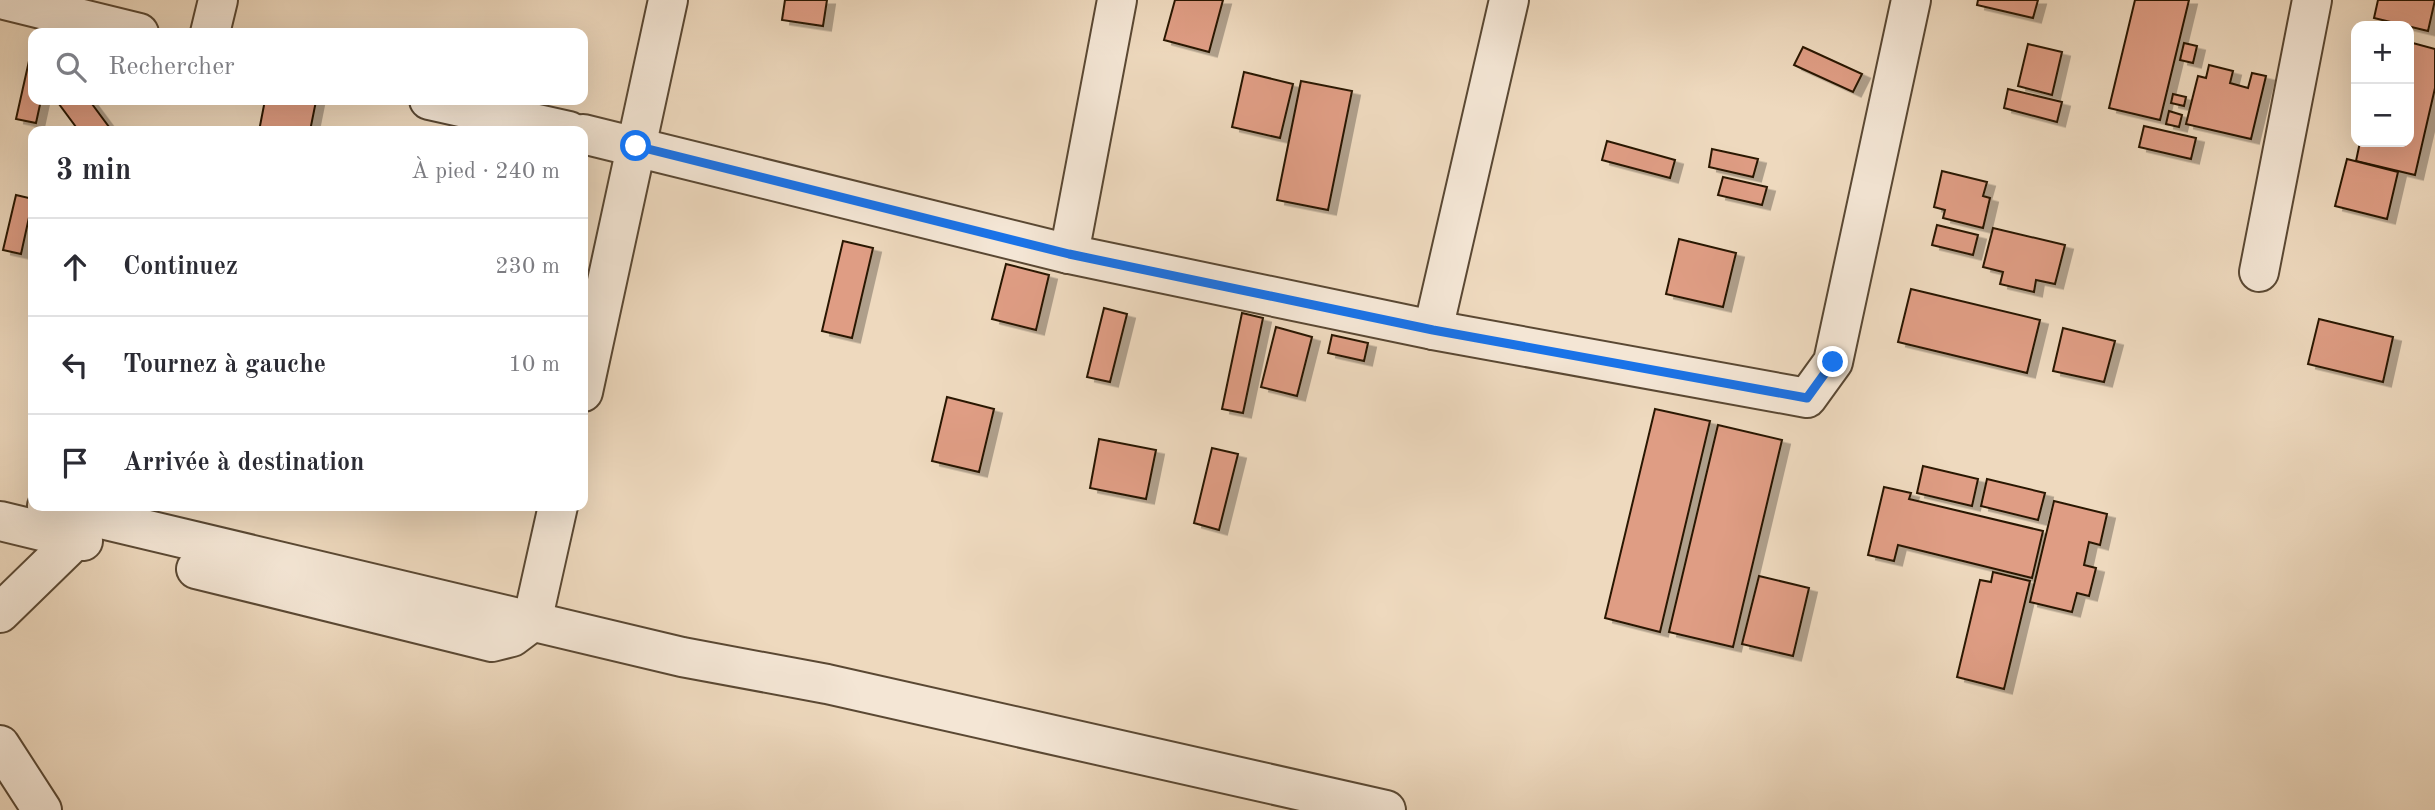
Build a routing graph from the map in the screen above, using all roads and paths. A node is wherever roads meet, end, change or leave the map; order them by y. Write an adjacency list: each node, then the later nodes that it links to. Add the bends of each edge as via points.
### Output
1 (5, 0): 8 (street)
2 (218, 0): 9 (street)
3 (668, 0): 13 (street)
4 (1117, 0): 14 (street)
5 (1510, 0): 16 (street)
6 (1911, 0): 16 (street, via 1833,362 1807,398)
7 (2312, 0): 15 (street)
8 (119, 28)
9 (211, 28)
10 (452, 105): 11 (street)
11 (546, 126)
12 (588, 135): 13 (street)
13 (636, 146): 14 (street); 17 (street)
14 (1069, 254): 16 (street)
15 (2259, 272)
16 (1433, 330)
17 (588, 368)
18 (0, 494): 19 (street)
19 (28, 501)
20 (68, 511): 25 (street)
21 (557, 511): 25 (street)
22 (0, 520): 23 (street)
23 (76, 539): 24 (street); 25 (street, via 492,642 512,638)
24 (0, 613)
25 (532, 622): 28 (street)
26 (0, 746): 27 (street)
27 (41, 810)
28 (1386, 810)

